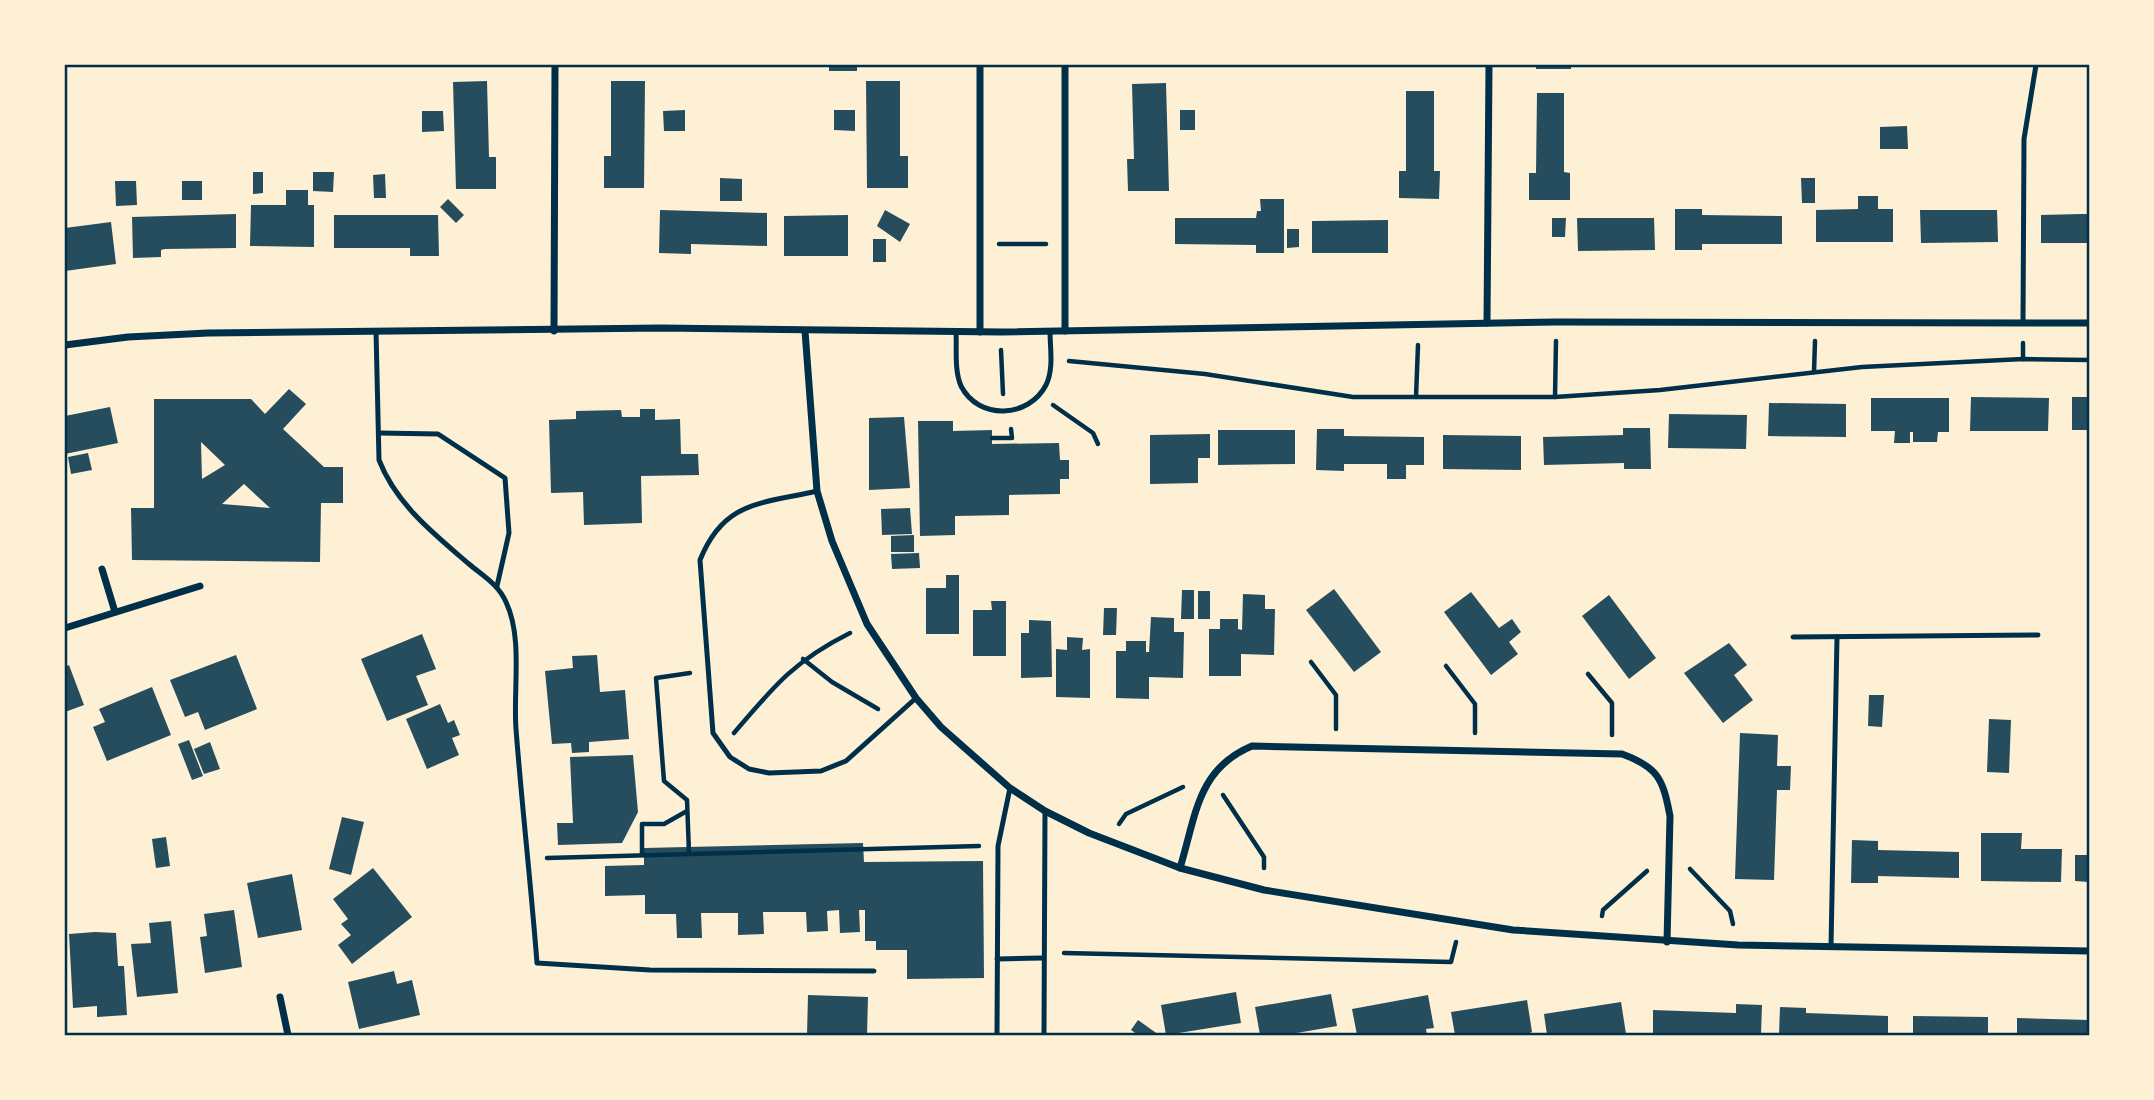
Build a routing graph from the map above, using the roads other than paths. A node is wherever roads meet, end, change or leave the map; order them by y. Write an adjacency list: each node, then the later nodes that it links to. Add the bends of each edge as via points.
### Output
1 (555, 65): 10 (street)
2 (980, 65): 15 (street)
3 (1065, 65): 14 (street)
4 (1489, 65): 6 (street)
5 (2036, 65): 7 (lane, via 2024,139)
6 (1487, 323): 7 (street); 14 (street)
7 (2023, 323): 8 (street)
8 (2089, 323)
9 (376, 331): 10 (street); 16 (street, via 208,333); 17 (lane)
10 (554, 331): 11 (street)
11 (805, 331): 12 (street); 18 (street)
12 (957, 331): 13 (lane, via 957,375 970,398 981,406 1007,412 1039,396 1047,382); 15 (street)
13 (1050, 331): 14 (street); 15 (street)
14 (1065, 331)
15 (979, 332)
16 (65, 345)
17 (379, 433): 21 (lane, via 379,460 395,492 428,529); 21 (lane, via 438,434 505,478 509,533)
18 (817, 491): 27 (street, via 832,541 867,624); 27 (lane, via 736,510 708,541 700,560 713,733 730,757 749,769 821,771 846,761)
19 (102, 569): 22 (street)
20 (200, 586): 22 (street)
21 (496, 586): 36 (lane, via 507,603 513,634 516,727 537,963 650,971)
22 (115, 612): 23 (street)
23 (65, 628)
24 (2038, 635): 26 (lane)
25 (1793, 637): 26 (lane)
26 (1837, 637): 32 (lane)
27 (916, 698): 28 (street, via 941,727)
28 (1010, 788): 29 (street); 35 (lane, via 998,846)
29 (1045, 811): 30 (street); 34 (lane)
30 (1180, 868): 31 (street, via 1278,893 1460,924); 31 (street, via 1206,783 1227,758 1252,746 1611,752 1652,767 1666,796 1670,816)
31 (1667, 942): 32 (street)
32 (1831, 947): 33 (street)
33 (2089, 951)
34 (1044, 955): 35 (lane); 40 (lane)
35 (998, 959): 39 (lane)
36 (874, 971)
37 (280, 996): 38 (street)
38 (288, 1035)
39 (997, 1035)
40 (1044, 1035)

